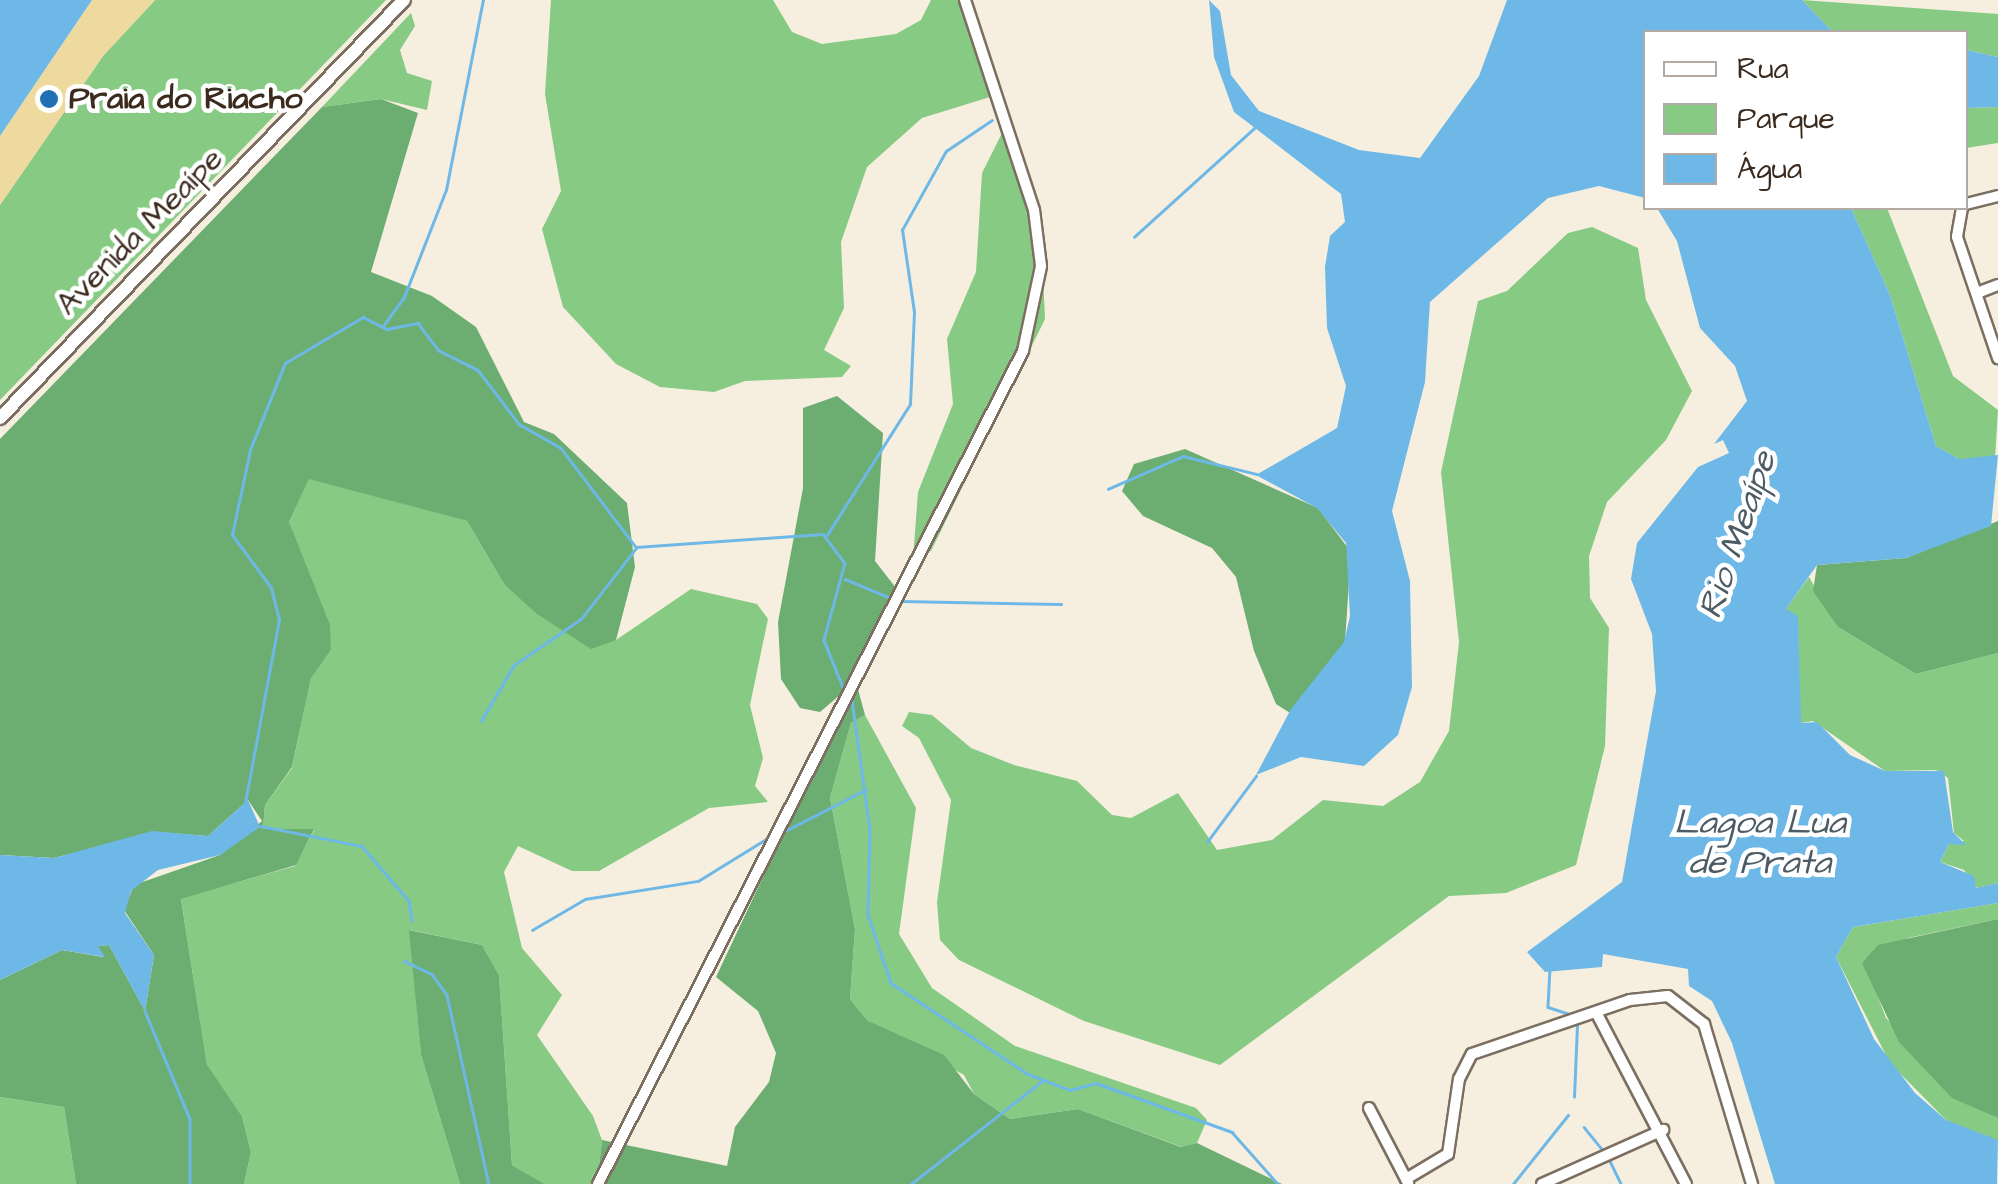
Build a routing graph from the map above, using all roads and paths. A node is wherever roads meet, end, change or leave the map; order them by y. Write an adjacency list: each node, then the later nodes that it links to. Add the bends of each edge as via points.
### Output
1 (404, 0): 9 (main road, Avenida Meaípe)
2 (966, 0): 14 (street, via 1034,210 1042,266 1023,351)
3 (1998, 196): 4 (street)
4 (1968, 205)
5 (1962, 210): 7 (street, via 1955,226)
6 (1998, 286): 7 (street)
7 (1977, 292): 8 (street)
8 (1998, 358)
9 (0, 418)
10 (1597, 1014): 12 (street); 13 (street, via 1472,1054 1459,1078 1448,1154); 17 (street, via 1655,996 1692,1006)
11 (1370, 1108): 13 (street)
12 (1663, 1130): 15 (street); 16 (street)
13 (1408, 1182)
14 (598, 1184)
15 (1542, 1184)
16 (1686, 1184)
17 (1752, 1184)

